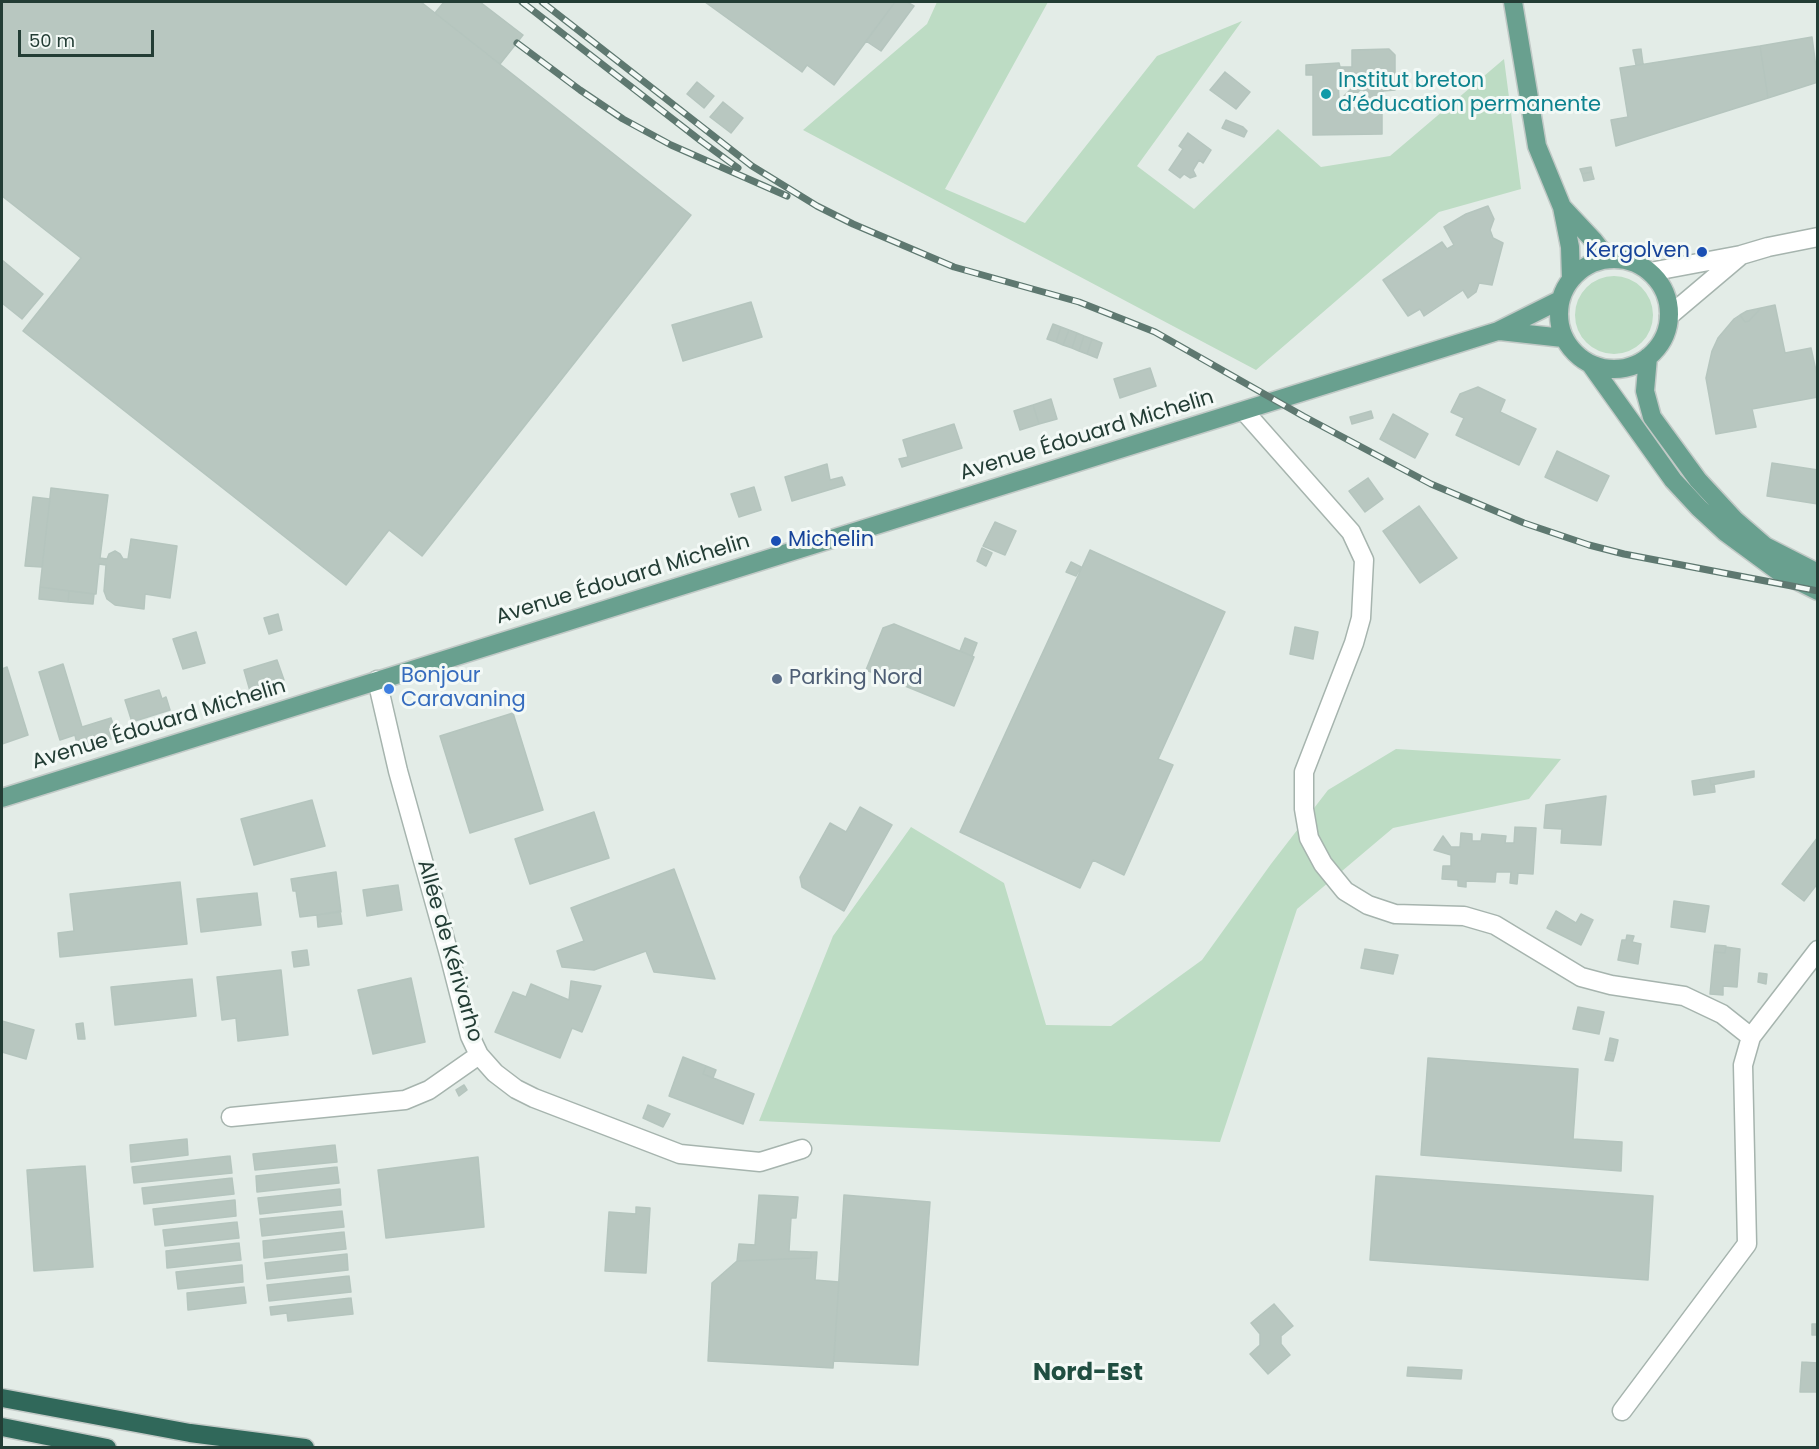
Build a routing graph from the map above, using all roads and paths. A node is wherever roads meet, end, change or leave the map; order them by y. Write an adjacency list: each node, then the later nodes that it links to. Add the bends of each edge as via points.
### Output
1 (1514, 2): 2 (main road, via 1537,146)
2 (1562, 207): 5 (main road); 7 (main road)
3 (1818, 237): 4 (street)
4 (1741, 255): 6 (street); 9 (street)
5 (1608, 260): 6 (main road, via 1637,264); 7 (main road, via 1594,262)
6 (1650, 272): 9 (main road, via 1667,300)
7 (1571, 278): 8 (main road)
8 (1560, 300): 10 (main road, Avenue Édouard Michelin); 11 (main road, via 1558,319)
9 (1669, 316): 12 (main road, via 1659,346)
10 (1498, 331): 11 (main road, Avenue Édouard Michelin); 14 (main road, Avenue Édouard Michelin)
11 (1563, 338): 13 (main road, via 1570,349)
12 (1648, 357): 13 (main road, via 1620,369); 15 (main road, via 1645,391 1652,417 1698,480 1765,546)
13 (1591, 365): 16 (main road, via 1673,480 1699,508 1778,571)
14 (1244, 411): 17 (main road, Avenue Édouard Michelin); 20 (street, via 1351,532 1364,561 1361,618 1354,644 1304,772 1309,838 1323,864 1345,891 1368,904 1395,914 1464,916 1494,925 1581,977 1684,996 1722,1014)
15 (1818, 573)
16 (1818, 591)
17 (377, 680): 18 (main road, Avenue Édouard Michelin); 21 (street, Allée de Kérivarho, via 470,1036)
18 (2, 798)
19 (1818, 950): 20 (street)
20 (1751, 1037): 25 (street, via 1743,1065 1748,1244)
21 (479, 1055): 22 (street, via 429,1090 405,1100); 23 (street, Allée de Kérivarho, via 516,1089 534,1098 680,1154 760,1162)
22 (231, 1117)
23 (802, 1149)
24 (2, 1398): 28 (highway, via 190,1433)
25 (1622, 1410)
26 (2, 1427): 27 (highway)
27 (107, 1448)
28 (305, 1448)

